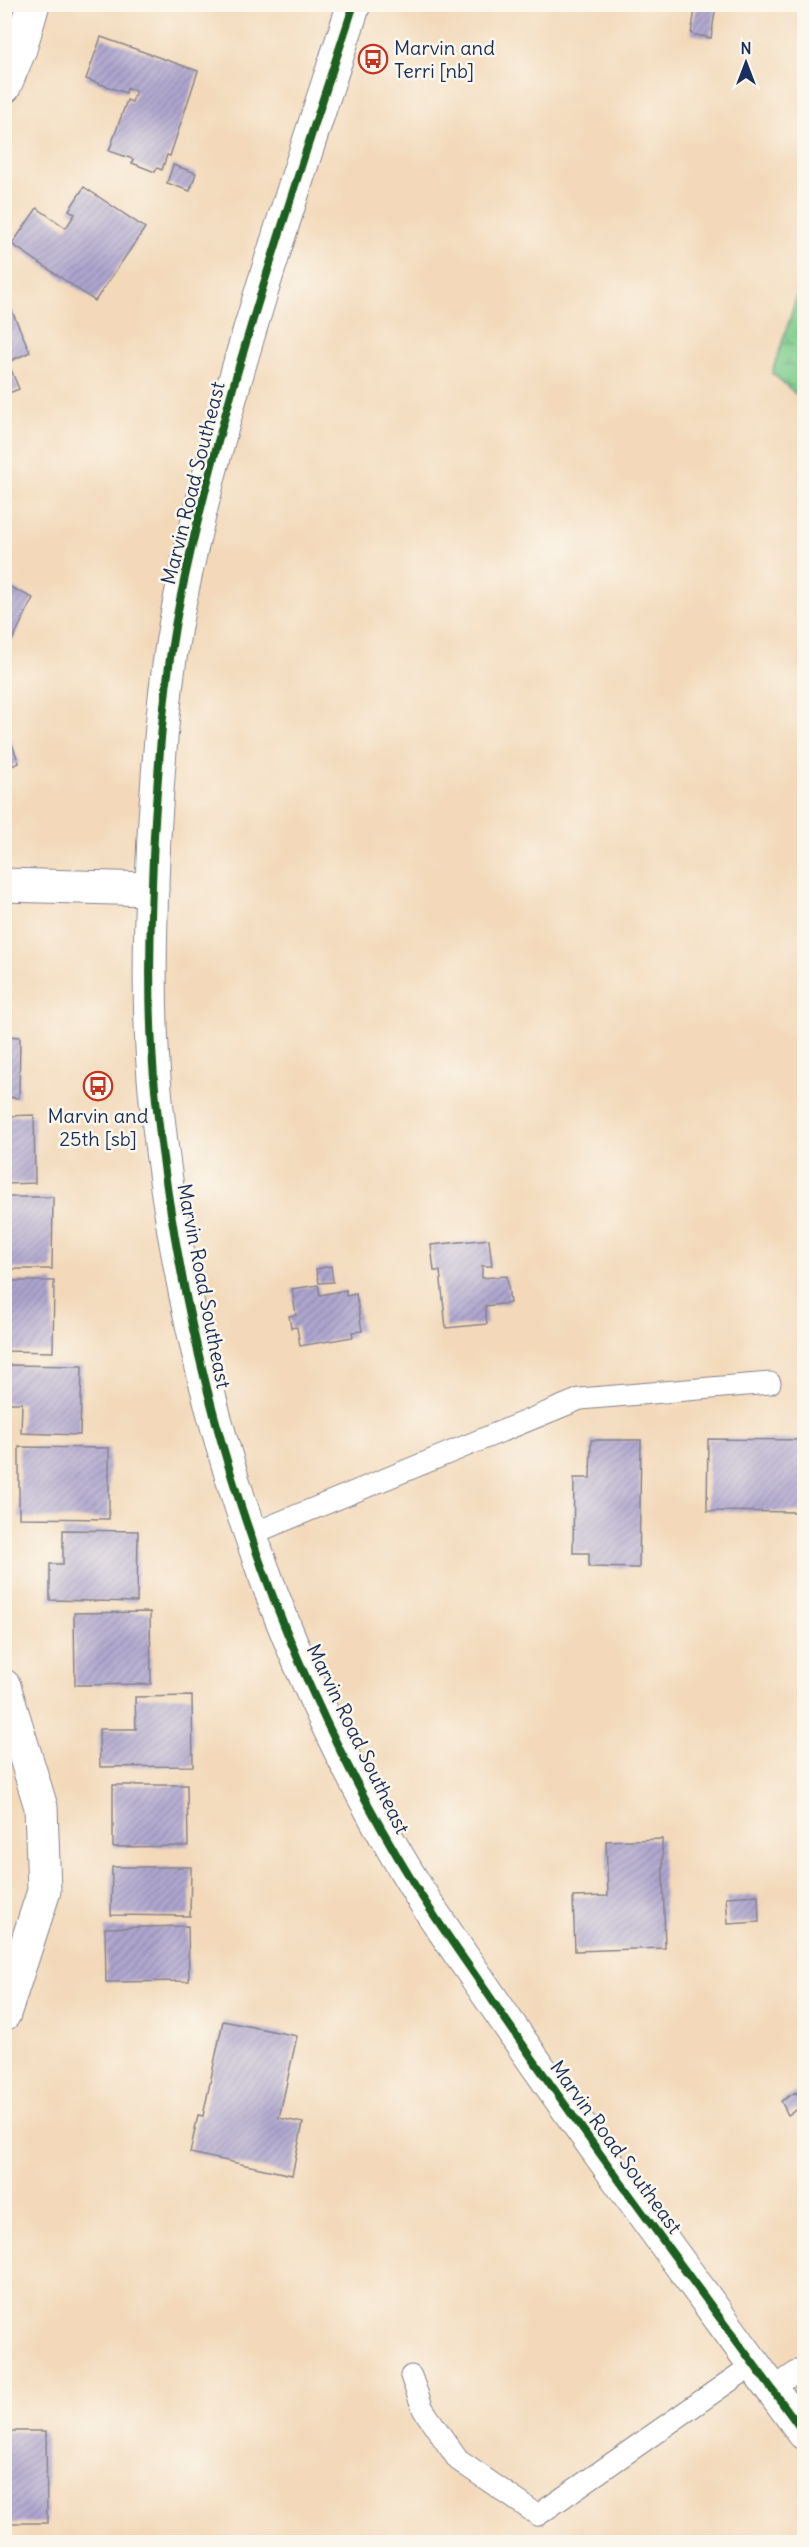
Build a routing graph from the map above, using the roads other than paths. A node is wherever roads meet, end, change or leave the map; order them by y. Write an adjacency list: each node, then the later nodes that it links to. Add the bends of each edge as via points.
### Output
1 (33, 4): 3 (street)
2 (354, 4): 5 (street, Marvin Road Southeast, via 216,447 179,604 158,767)
3 (4, 87)
4 (4, 885): 5 (street)
5 (152, 889): 7 (street, Marvin Road Southeast, via 155,1097 178,1260 213,1420)
6 (770, 1383): 7 (lane, via 580,1399)
7 (249, 1535): 13 (street, Marvin Road Southeast, via 268,1591 327,1724 414,1885 548,2084)
8 (4, 1686): 9 (street, via 41,1807 44,1892)
9 (15, 1948): 10 (street)
10 (4, 2014)
11 (804, 2367): 13 (lane)
12 (411, 2376): 13 (lane, via 423,2409 458,2460 538,2515)
13 (763, 2376): 14 (street, Marvin Road Southeast)
14 (804, 2433)

